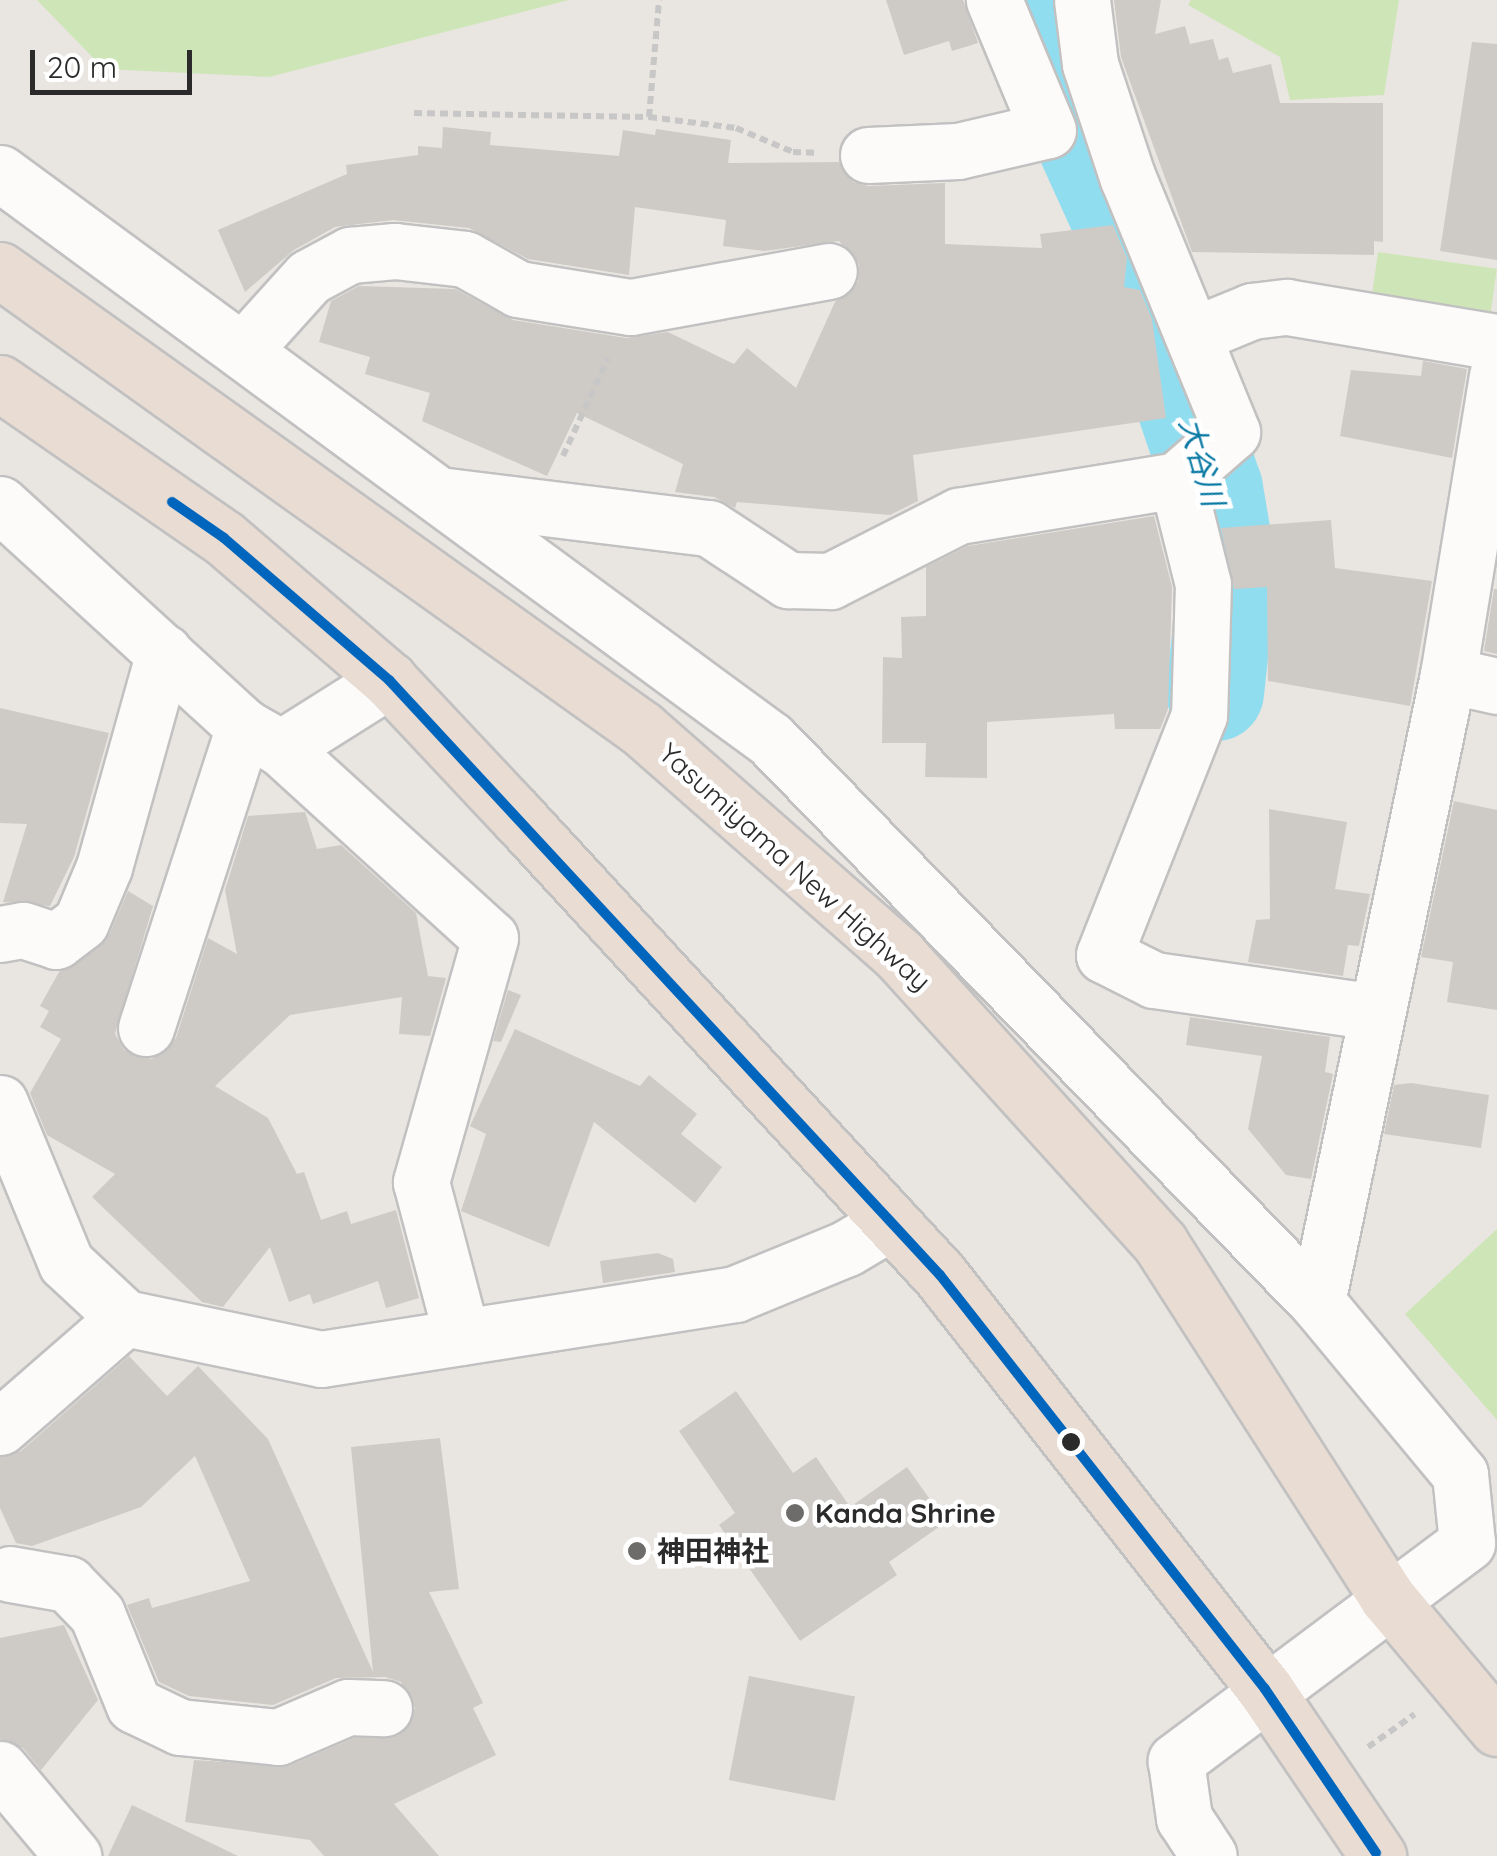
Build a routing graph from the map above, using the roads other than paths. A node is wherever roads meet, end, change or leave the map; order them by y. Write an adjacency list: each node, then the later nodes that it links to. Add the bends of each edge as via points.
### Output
1 (994, 0): 3 (street, via 1048,130 958,151)
2 (1082, 0): 7 (street, via 1090,64 1128,180)
3 (868, 154)
4 (0, 173): 9 (street)
5 (0, 270): 29 (highway, Yasumiyama New Highway, via 642,729 899,955 1160,1243)
6 (829, 271): 9 (street, via 631,307 518,289 464,259 396,251 350,255 309,277)
7 (1196, 334): 8 (street, via 1252,311 1287,307); 12 (street, via 1232,432)
8 (1497, 342)
9 (243, 350): 13 (street)
10 (1497, 375): 17 (street)
11 (0, 383): 16 (highway, via 224,538)
12 (1177, 480): 13 (street, via 958,516 830,581 788,580 709,528); 20 (street, via 1203,584 1198,715 1104,956 1154,980)
13 (447, 496): 24 (street, via 771,740)
14 (0, 504): 15 (street)
15 (164, 652): 18 (street); 19 (street, via 104,867 81,922 56,941 23,930)
16 (389, 680): 18 (street); 23 (highway)
17 (1472, 681): 20 (street)
18 (262, 737): 21 (street); 26 (street, via 490,938 421,1182)
19 (2, 933)
20 (1375, 1012): 24 (street)
21 (146, 1028)
22 (0, 1103): 25 (street, via 66,1263)
23 (890, 1222): 26 (street, via 847,1248 736,1294); 30 (highway, via 940,1275)
24 (1317, 1302): 29 (street, via 1460,1474 1467,1542)
25 (125, 1318): 26 (street, via 321,1359); 27 (street)
26 (462, 1337)
27 (0, 1427)
28 (3, 1572): 31 (street, via 68,1584 97,1614 134,1705 180,1727 278,1737 348,1707)
29 (1387, 1597): 30 (street); 32 (highway, Yasumiyama New Highway)
30 (1265, 1688): 35 (street, via 1176,1762 1184,1818); 36 (highway)
31 (384, 1708)
32 (1497, 1728)
33 (0, 1769): 34 (street)
34 (73, 1856)
35 (1209, 1856)
36 (1378, 1856)

